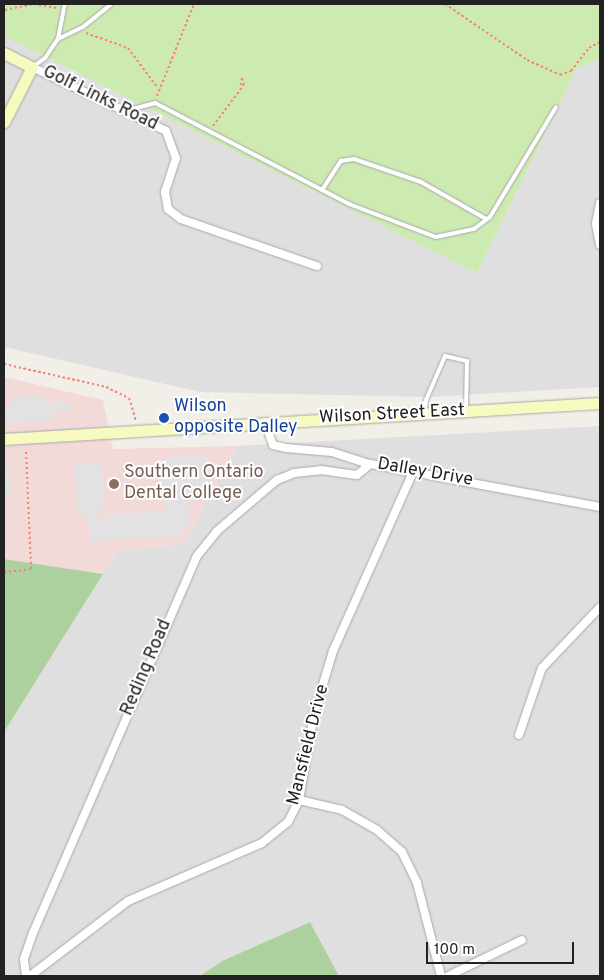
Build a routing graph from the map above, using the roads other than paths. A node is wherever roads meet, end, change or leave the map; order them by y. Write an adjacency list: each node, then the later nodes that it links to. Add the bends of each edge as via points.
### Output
1 (65, 4): 3 (lane)
2 (111, 4): 3 (lane)
3 (58, 39): 5 (lane, via 45,58)
4 (4, 53): 5 (main road, Golf Links Road)
5 (32, 67): 7 (street, Golf Links Road); 8 (main road)
6 (556, 107): 11 (lane)
7 (129, 110): 9 (lane, via 155,103); 13 (street, Golf Links Road, via 166,131 173,143 176,158 165,192 168,209 194,224)
8 (4, 122)
9 (322, 190): 11 (lane, via 436,237 458,235); 11 (lane, via 341,161 354,159 421,182)
10 (600, 203): 12 (street, via 596,224)
11 (486, 219)
12 (600, 245)
13 (318, 266)
14 (600, 403): 15 (main road, Wilson Street East)
15 (466, 411): 16 (main road, Wilson Street East); 16 (lane, via 467,361 445,356 426,400)
16 (425, 413): 17 (main road, Wilson Street East)
17 (265, 422): 18 (main road, Wilson Street East); 19 (street, Dalley Drive, via 273,444 332,452)
18 (4, 439)
19 (370, 464): 20 (street, Dalley Drive); 26 (street, Reding Road, via 357,475 321,470 294,472 277,480 217,531 198,556 33,933 24,959)
20 (413, 472): 21 (street, Dalley Drive); 24 (street, Mansfield Drive, via 333,651 314,714)
21 (600, 507)
22 (600, 607): 23 (street, via 542,668)
23 (519, 735)
24 (299, 800): 27 (street, Mansfield Drive, via 288,822 262,843 128,901); 28 (street, via 342,810 377,830 402,852 417,883)
25 (522, 940): 29 (street)
26 (26, 976)
27 (30, 976)
28 (441, 976)
29 (448, 976)

